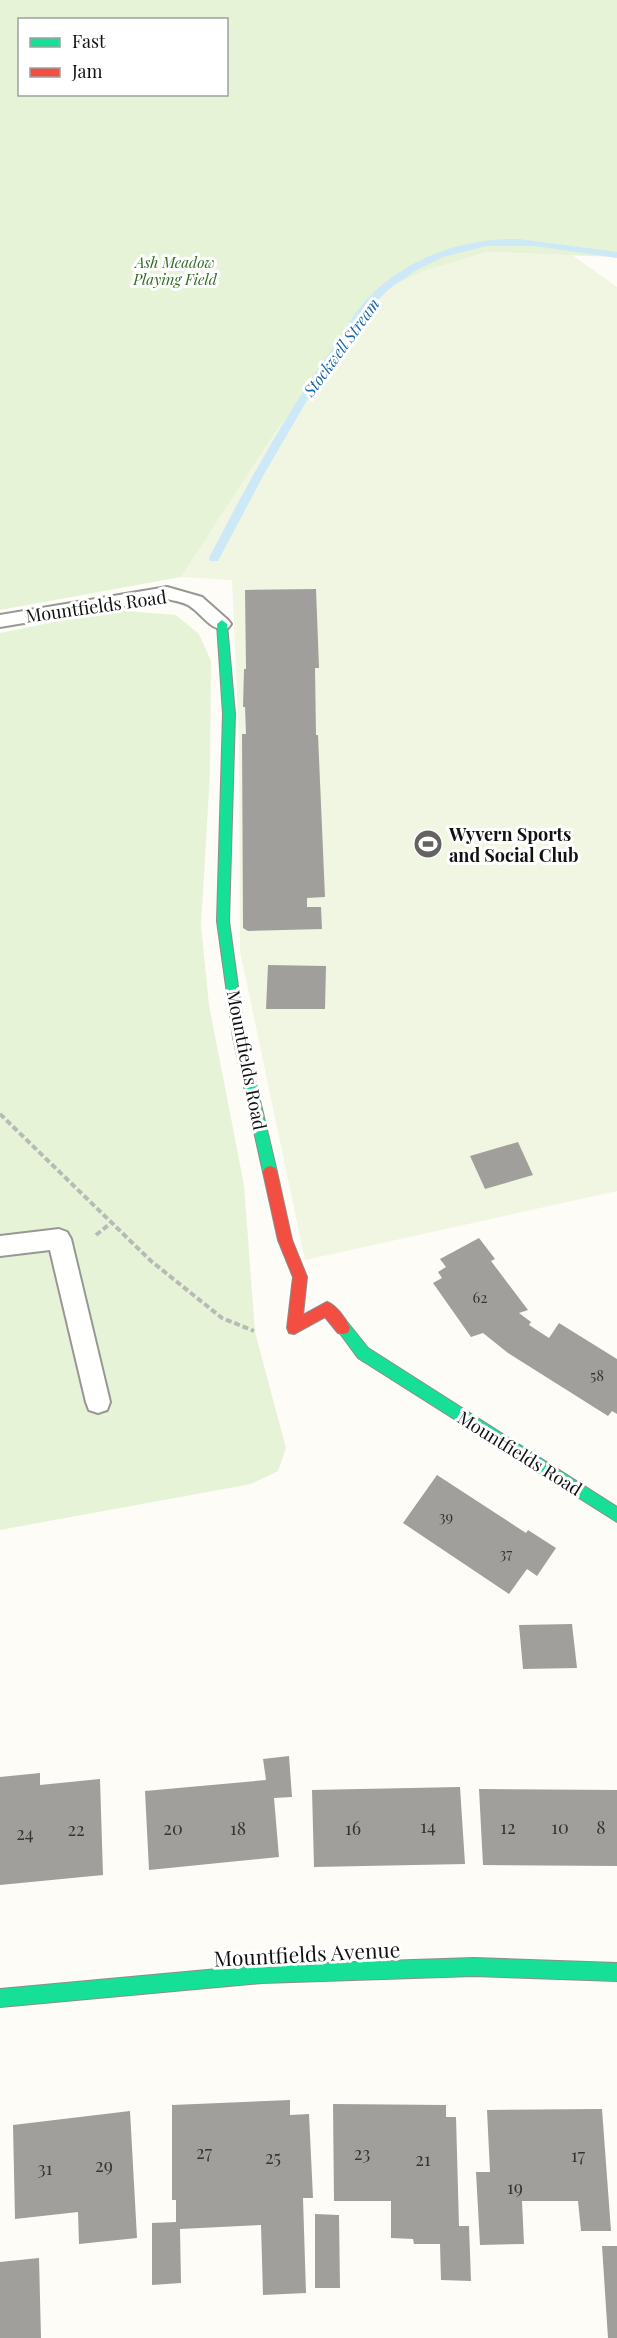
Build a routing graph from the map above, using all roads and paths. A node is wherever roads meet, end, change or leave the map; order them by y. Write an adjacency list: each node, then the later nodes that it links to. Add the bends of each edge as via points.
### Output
1 (0, 621): 2 (lane, Mountfields Road, via 167,592 196,601)
2 (222, 624): 5 (street, Mountfields Road, via 229,714 223,921 239,1037 285,1240 300,1276)
3 (0, 1114): 5 (path, via 151,1261 222,1318 255,1332)
4 (0, 1246): 6 (lane, via 59,1239)
5 (294, 1328): 7 (street, Mountfields Road, via 327,1308 363,1353)
6 (98, 1402)
7 (617, 1515)
8 (617, 1972): 9 (street, Mountfields Avenue, via 474,1967 262,1974)
9 (0, 1998)

